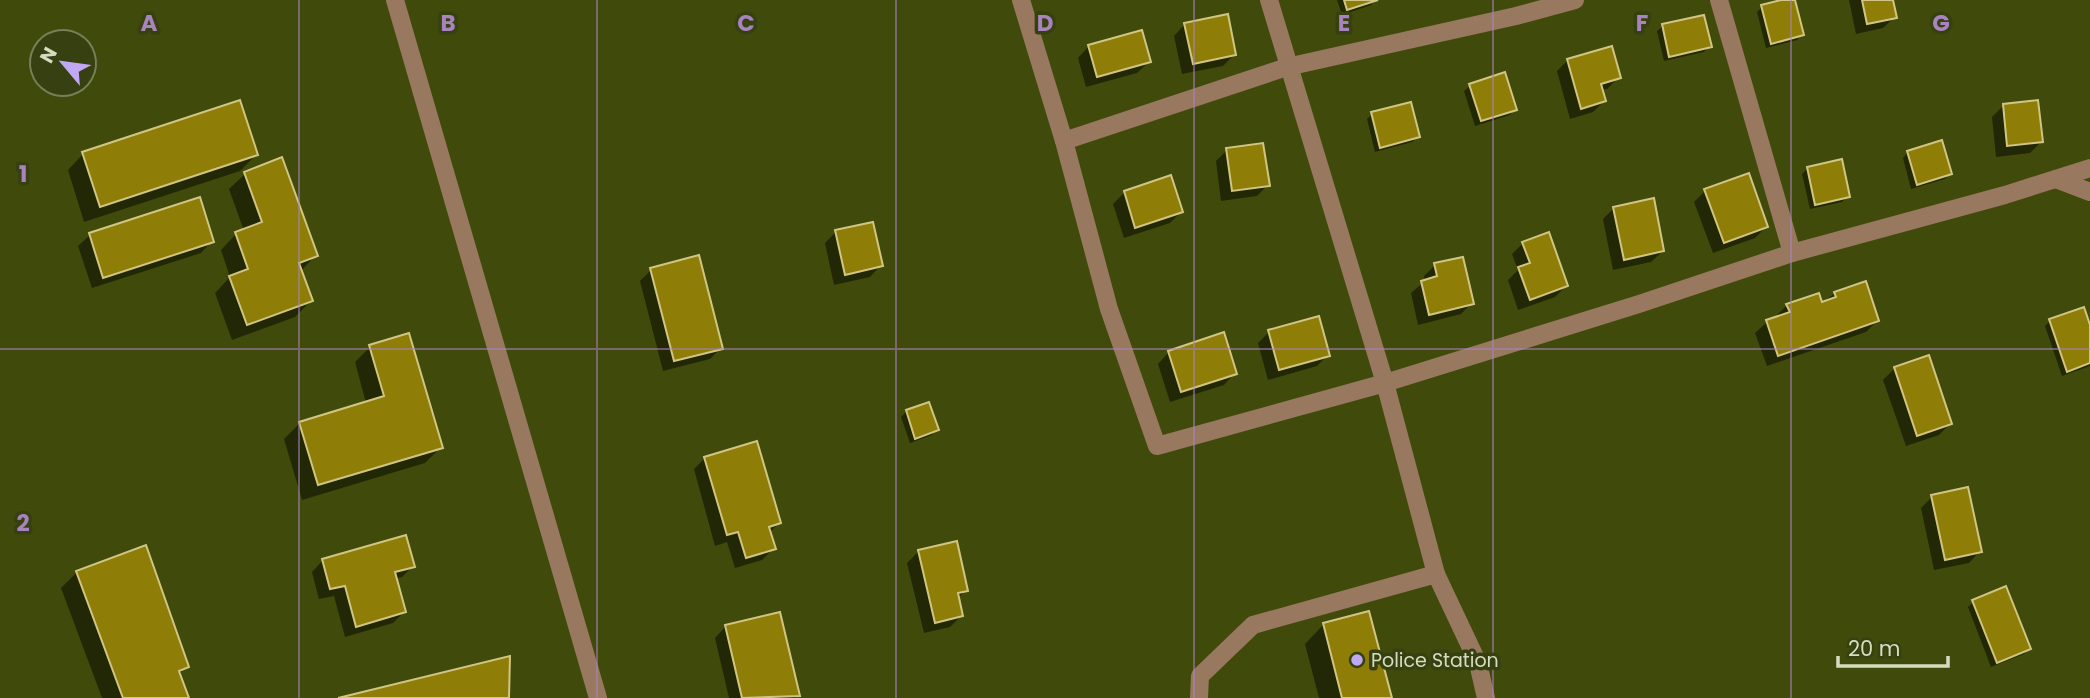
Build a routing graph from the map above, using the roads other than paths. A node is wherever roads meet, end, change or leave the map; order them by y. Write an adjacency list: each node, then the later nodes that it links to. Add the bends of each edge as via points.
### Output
1 (395, 0): 14 (street)
2 (1021, 0): 7 (street)
3 (1269, 0): 6 (street)
4 (1575, 0): 6 (street)
5 (1719, 0): 11 (street)
6 (1287, 67): 7 (street); 12 (street)
7 (1064, 141): 12 (street, via 1108,309 1157,446)
8 (2090, 168): 9 (street)
9 (2056, 179): 10 (street); 11 (street)
10 (2090, 192)
11 (1792, 253): 12 (street)
12 (1385, 383): 13 (street)
13 (1436, 574): 15 (street, via 1253,625 1200,676); 16 (street, via 1478,663)
14 (598, 698)
15 (1199, 698)
16 (1486, 698)

